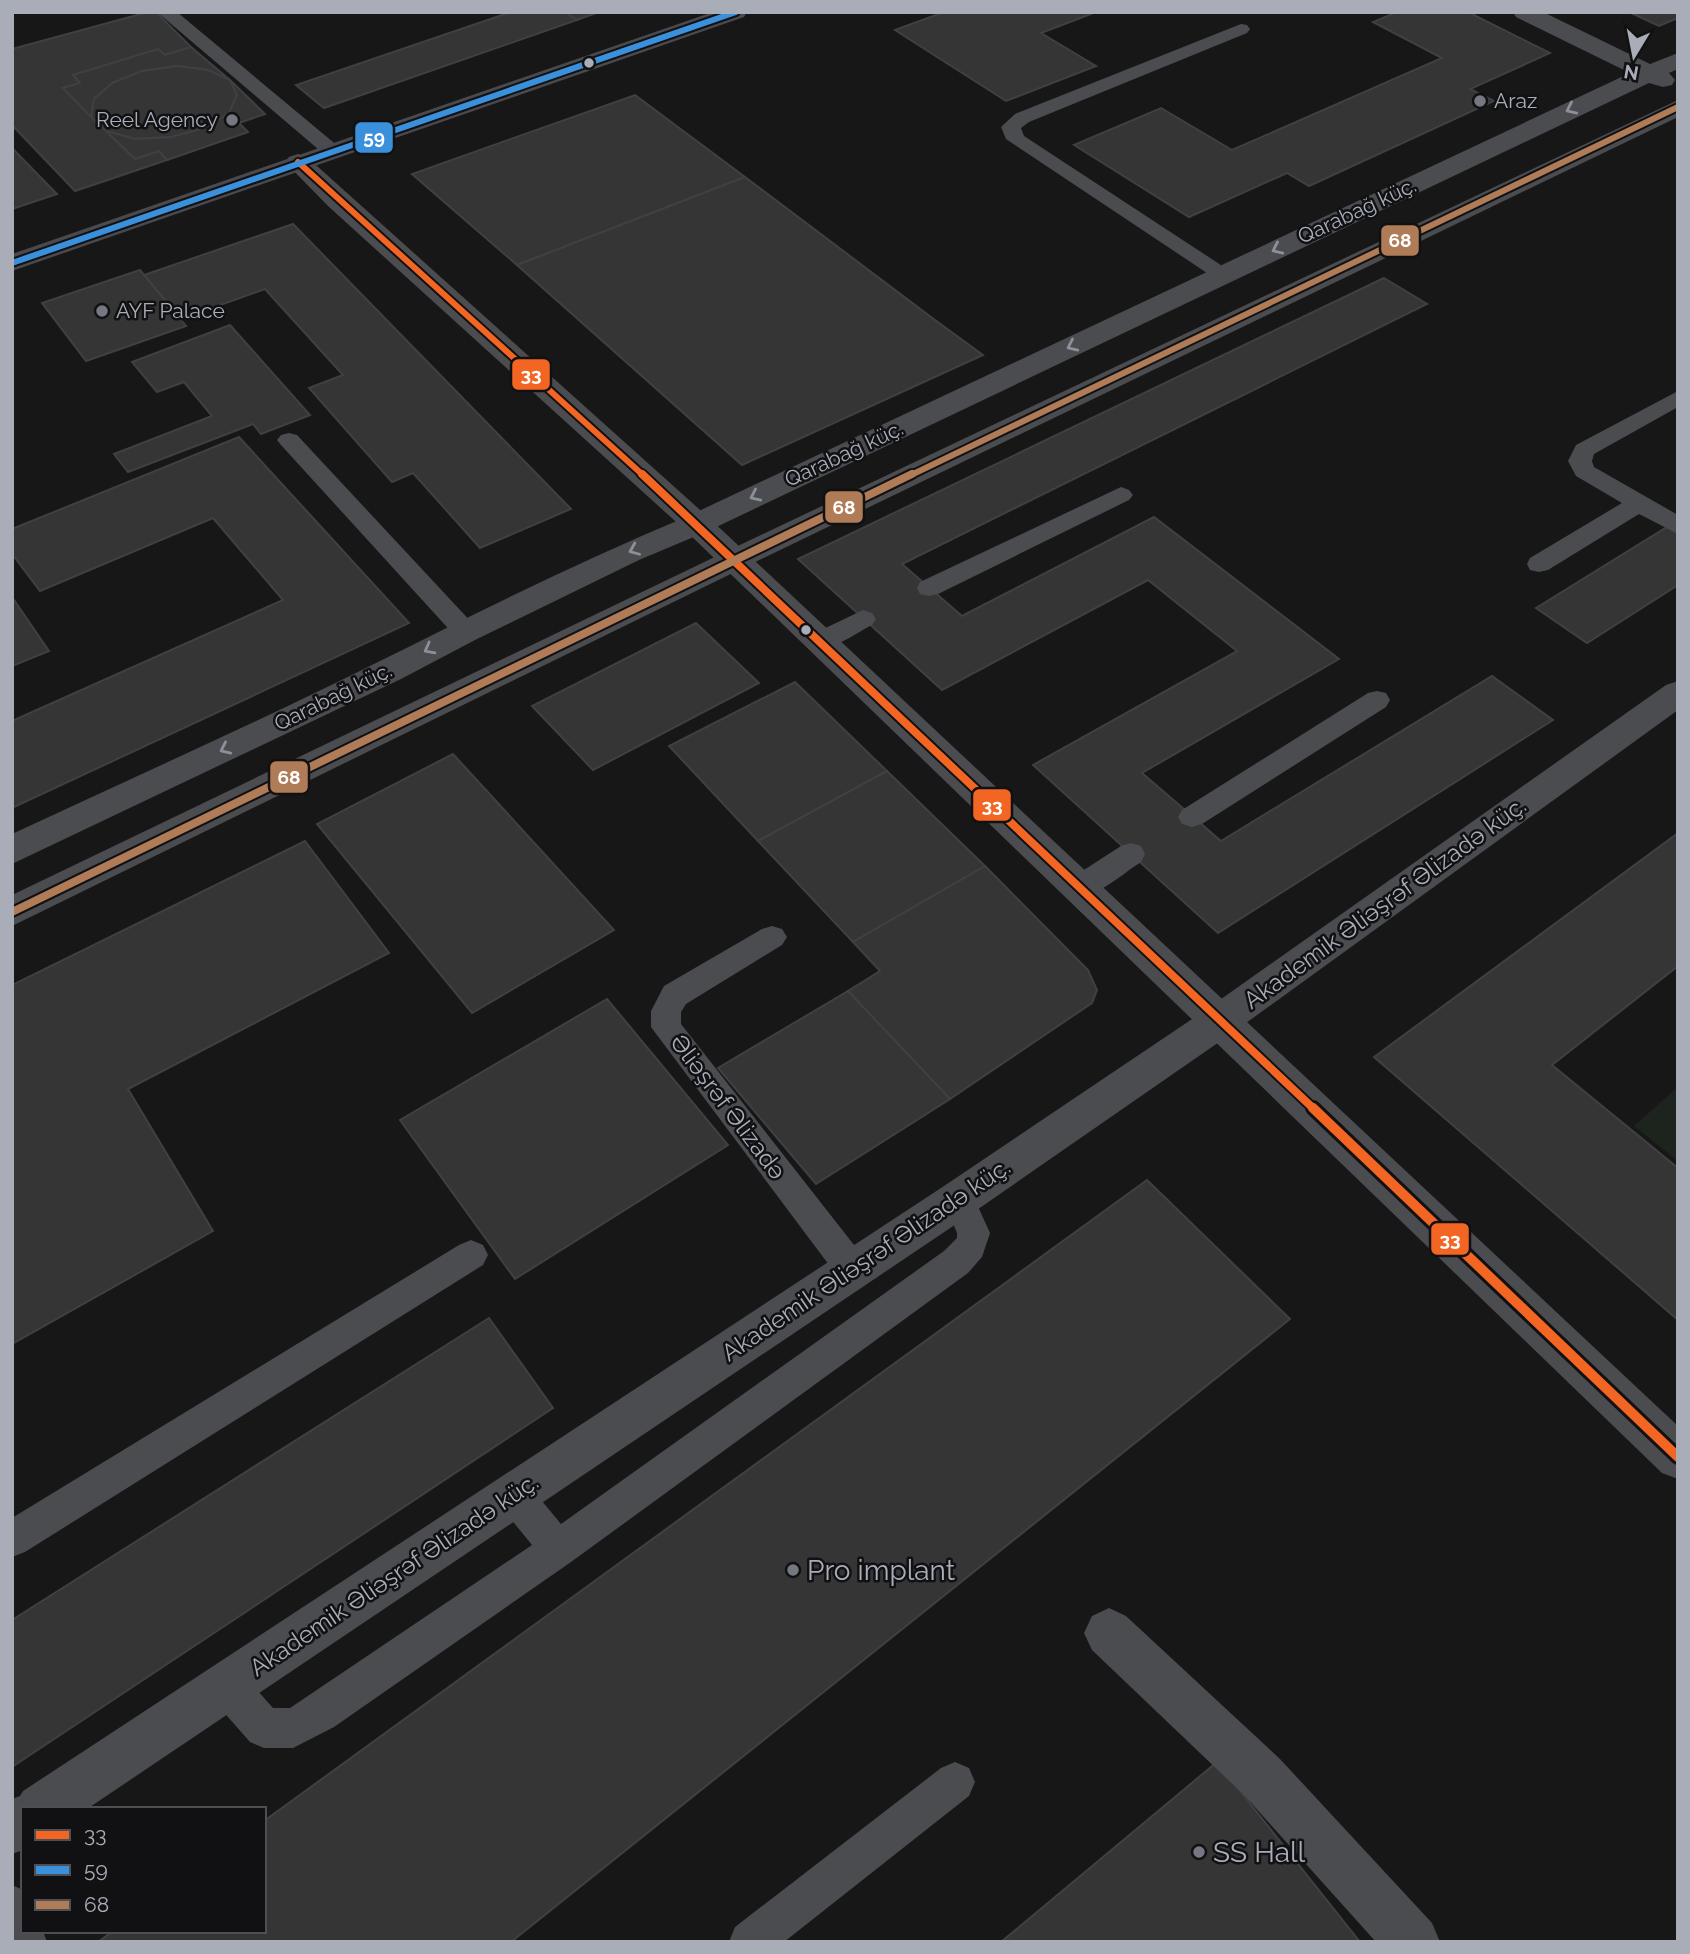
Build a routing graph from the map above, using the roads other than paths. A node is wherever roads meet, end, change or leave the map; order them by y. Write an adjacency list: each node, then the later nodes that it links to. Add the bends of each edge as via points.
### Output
1 (166, 12): 9 (lane)
2 (736, 12): 9 (main road)
3 (1524, 12): 6 (street)
4 (1241, 29): 12 (lane, via 1022,118 1011,127 1016,139)
5 (1678, 60): 6 (street, Qarabağ küç.)
6 (1648, 73): 7 (street); 12 (street, Qarabağ küç., one-way to 12)
7 (1678, 87)
8 (1678, 107): 19 (street, Qarabağ küç.)
9 (332, 151): 10 (main road)
10 (298, 162): 11 (main road); 17 (street)
11 (12, 263)
12 (1223, 275): 17 (street, Qarabağ küç., one-way to 17)
13 (1678, 398): 16 (lane, via 1584,450 1580,460 1584,471)
14 (289, 440): 23 (lane)
15 (1121, 495): 21 (lane)
16 (1640, 503): 18 (lane); 20 (lane)
17 (697, 524): 19 (street); 23 (street, Qarabağ küç., one-way to 23)
18 (1678, 526)
19 (734, 560): 24 (street); 28 (street, Qarabağ küç.)
20 (1539, 564)
21 (929, 588)
22 (863, 619): 24 (lane)
23 (464, 631): 25 (street, Qarabağ küç., one-way to 25)
24 (820, 641): 34 (street)
25 (389, 671): 28 (street); 29 (street, Qarabağ küç., one-way to 29)
26 (1678, 694): 37 (street, Akademik Əliəşrəf Əlizadə küç.)
27 (1377, 700): 31 (lane)
28 (424, 711): 30 (street, Qarabağ küç.)
29 (182, 769): 30 (street); 32 (street, Qarabağ küç.)
30 (214, 814): 35 (street, Qarabağ küç.)
31 (1192, 817)
32 (12, 850)
33 (1131, 854): 34 (lane)
34 (1080, 887): 37 (street)
35 (12, 912)
36 (772, 937): 40 (lane, Əliəşrəf Əlizadə, via 676,995 666,1010 666,1027)
37 (1221, 1020): 38 (street, Akademik Əliəşrəf Əlizadə küç.); 41 (street)
38 (959, 1199): 40 (street, Akademik Əliəşrəf Əlizadə küç.); 44 (lane, via 975,1240 972,1249)
39 (471, 1255): 43 (lane)
40 (853, 1270): 42 (street, Akademik Əliəşrəf Əlizadə küç.)
41 (1678, 1457)
42 (514, 1495): 44 (lane); 46 (street, Akademik Əliəşrəf Əlizadə küç.)
43 (12, 1539)
44 (558, 1549): 46 (lane, via 293,1728 264,1728)
45 (1109, 1633): 52 (street, via 1262,1777)
46 (227, 1686): 48 (street, Akademik Əliəşrəf Əlizadə küç.)
47 (955, 1782): 51 (lane)
48 (44, 1807)
49 (12, 1906): 50 (lane)
50 (21, 1929)
51 (750, 1942)
52 (1413, 1942)

